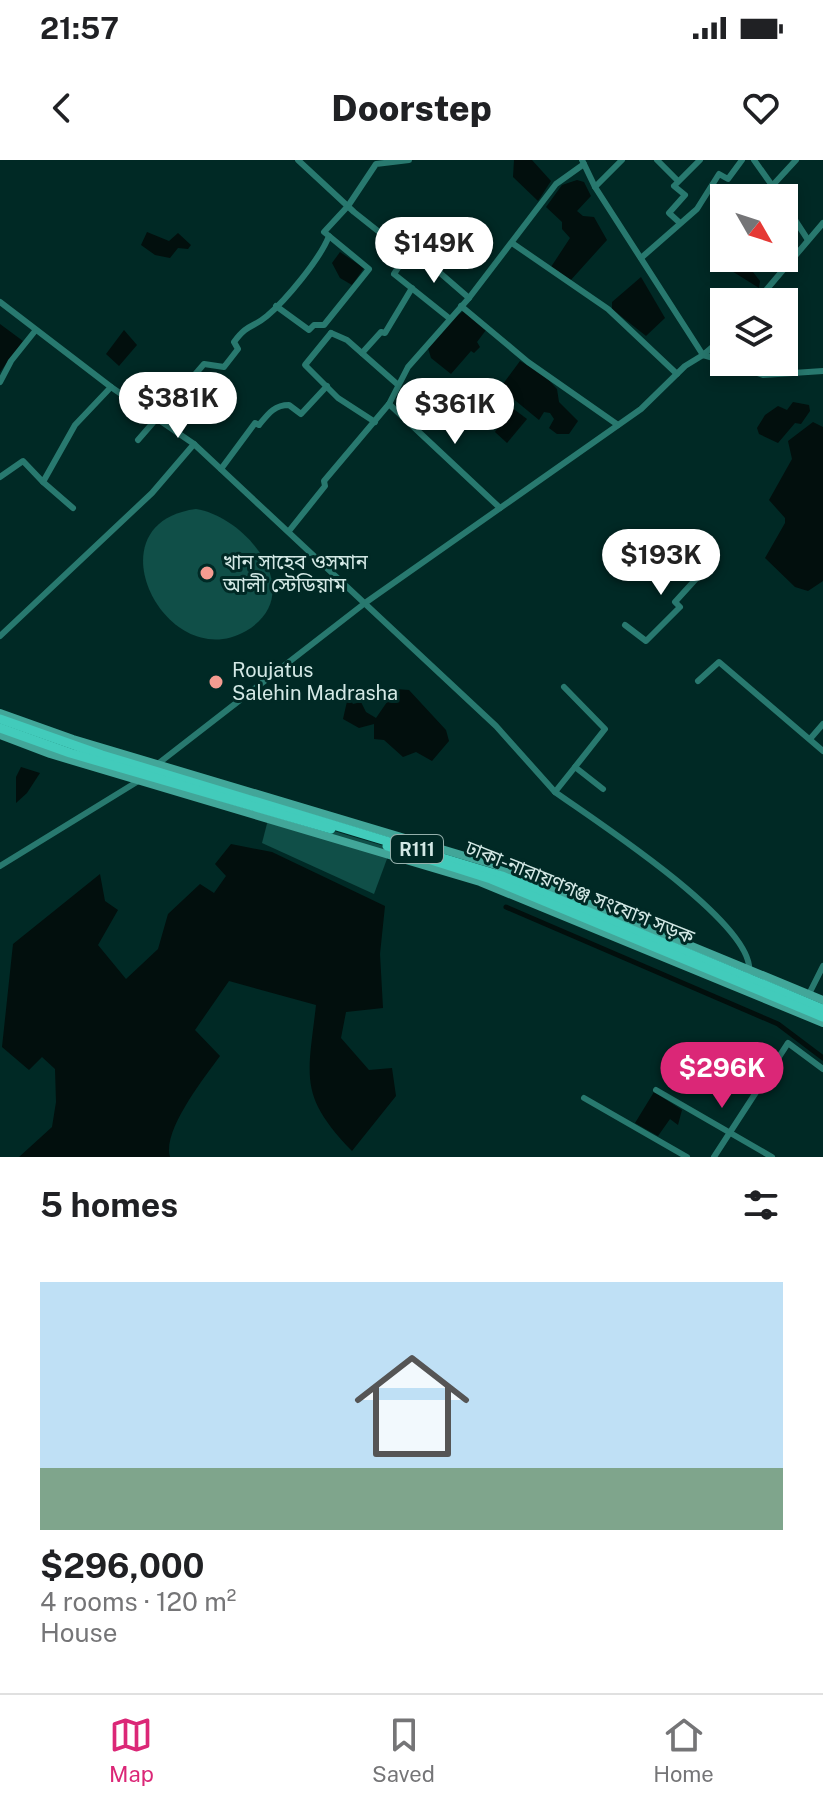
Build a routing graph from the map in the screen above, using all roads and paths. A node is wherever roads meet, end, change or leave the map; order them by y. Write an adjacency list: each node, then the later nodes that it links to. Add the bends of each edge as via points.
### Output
1 (298, 160): 14 (street)
2 (409, 160): 14 (street, via 376,164)
3 (622, 160): 13 (street)
4 (657, 160): 10 (street)
5 (700, 160): 10 (street)
6 (742, 160): 15 (street, via 728,179 719,174 703,202)
7 (754, 160): 11 (street)
8 (796, 160): 12 (street)
9 (583, 162): 13 (street); 20 (street, via 556,184)
10 (678, 181): 15 (street, via 674,186 685,195 669,213)
11 (771, 184)
12 (774, 184)
13 (595, 187): 22 (street)
14 (348, 206): 18 (street, via 324,232); 21 (street)
15 (680, 223): 22 (street)
16 (823, 223): 19 (street)
17 (798, 225): 19 (street)
18 (329, 236): 27 (street); 30 (street, via 369,269)
19 (808, 240): 24 (street)
20 (512, 243): 25 (street); 39 (street, via 608,309)
21 (407, 254): 23 (street, via 394,274); 25 (street, via 424,259)
22 (641, 258): 35 (street)
23 (412, 288): 29 (street); 34 (street, via 390,319 393,323)
24 (768, 288)
25 (469, 298): 28 (street)
26 (0, 302): 31 (street)
27 (276, 306): 30 (street, via 309,330); 45 (street, via 262,321 244,327 234,342 238,349 224,367 204,364)
28 (461, 306): 29 (street); 47 (street, via 528,362)
29 (449, 318): 41 (street)
30 (324, 325): 32 (street)
31 (35, 331): 40 (street); 43 (street)
32 (331, 333): 34 (street); 42 (street, via 305,365)
33 (710, 349): 35 (street)
34 (362, 353): 41 (street)
35 (703, 355): 36 (street); 39 (street)
36 (710, 357)
37 (823, 371): 38 (street)
38 (798, 373)
39 (677, 374): 47 (street)
40 (0, 382)
41 (397, 384): 44 (street)
42 (327, 386): 46 (street); 50 (street, via 301,414 279,405 255,423)
43 (111, 387): 45 (street); 52 (street, via 75,425)
44 (389, 404): 46 (street); 54 (street)
45 (156, 418): 48 (street); 49 (street)
46 (375, 422): 55 (street)
47 (618, 425): 54 (street)
48 (138, 440)
49 (194, 444): 50 (street); 59 (street, via 152,493)
50 (221, 469): 55 (street)
51 (2, 472): 52 (street, via 23,461)
52 (43, 482): 53 (street)
53 (73, 508)
54 (500, 508): 57 (street)
55 (289, 531): 57 (street)
56 (685, 553): 58 (street, via 705,569 675,602 680,607 646,641)
57 (365, 603): 69 (street); 71 (street, via 496,726)
58 (625, 625)
59 (0, 636)
60 (698, 681): 66 (street, via 719,662)
61 (564, 687): 68 (street, via 605,729)
62 (0, 716): 69 (main road, ঢাকা-নারায়ণগঞ্জ সংযোগ সড়ক / R111)
63 (823, 724): 66 (street)
64 (0, 728): 69 (main road, ঢাকা-নারায়ণগঞ্জ সংযোগ সড়ক / R111)
65 (0, 735): 69 (street)
66 (810, 739): 67 (street)
67 (823, 751)
68 (575, 767): 70 (street); 71 (street)
69 (148, 772): 72 (street); 74 (main road, ঢাকা-নারায়ণগঞ্জ সংযোগ সড়ক / R111, via 502,876); 78 (main road, ঢাকা-নারায়ণগঞ্জ সংযোগ সড়ক / R111, via 491,879); 79 (street, via 480,882)
70 (603, 789)
71 (555, 792): 74 (street, via 720,916)
72 (0, 866)
73 (823, 966): 75 (street)
74 (748, 973): 75 (street); 77 (main road, ঢাকা-নারায়ণগঞ্জ সংযোগ সড়ক / R111)
75 (809, 994): 76 (street)
76 (823, 1000)
77 (823, 1009)
78 (823, 1017)
79 (823, 1023)
80 (823, 1069): 83 (street, via 788,1043)
81 (656, 1090): 83 (street)
82 (584, 1098): 84 (street)
83 (730, 1132): 85 (street); 86 (street)
84 (687, 1157)
85 (714, 1157)
86 (772, 1157)

